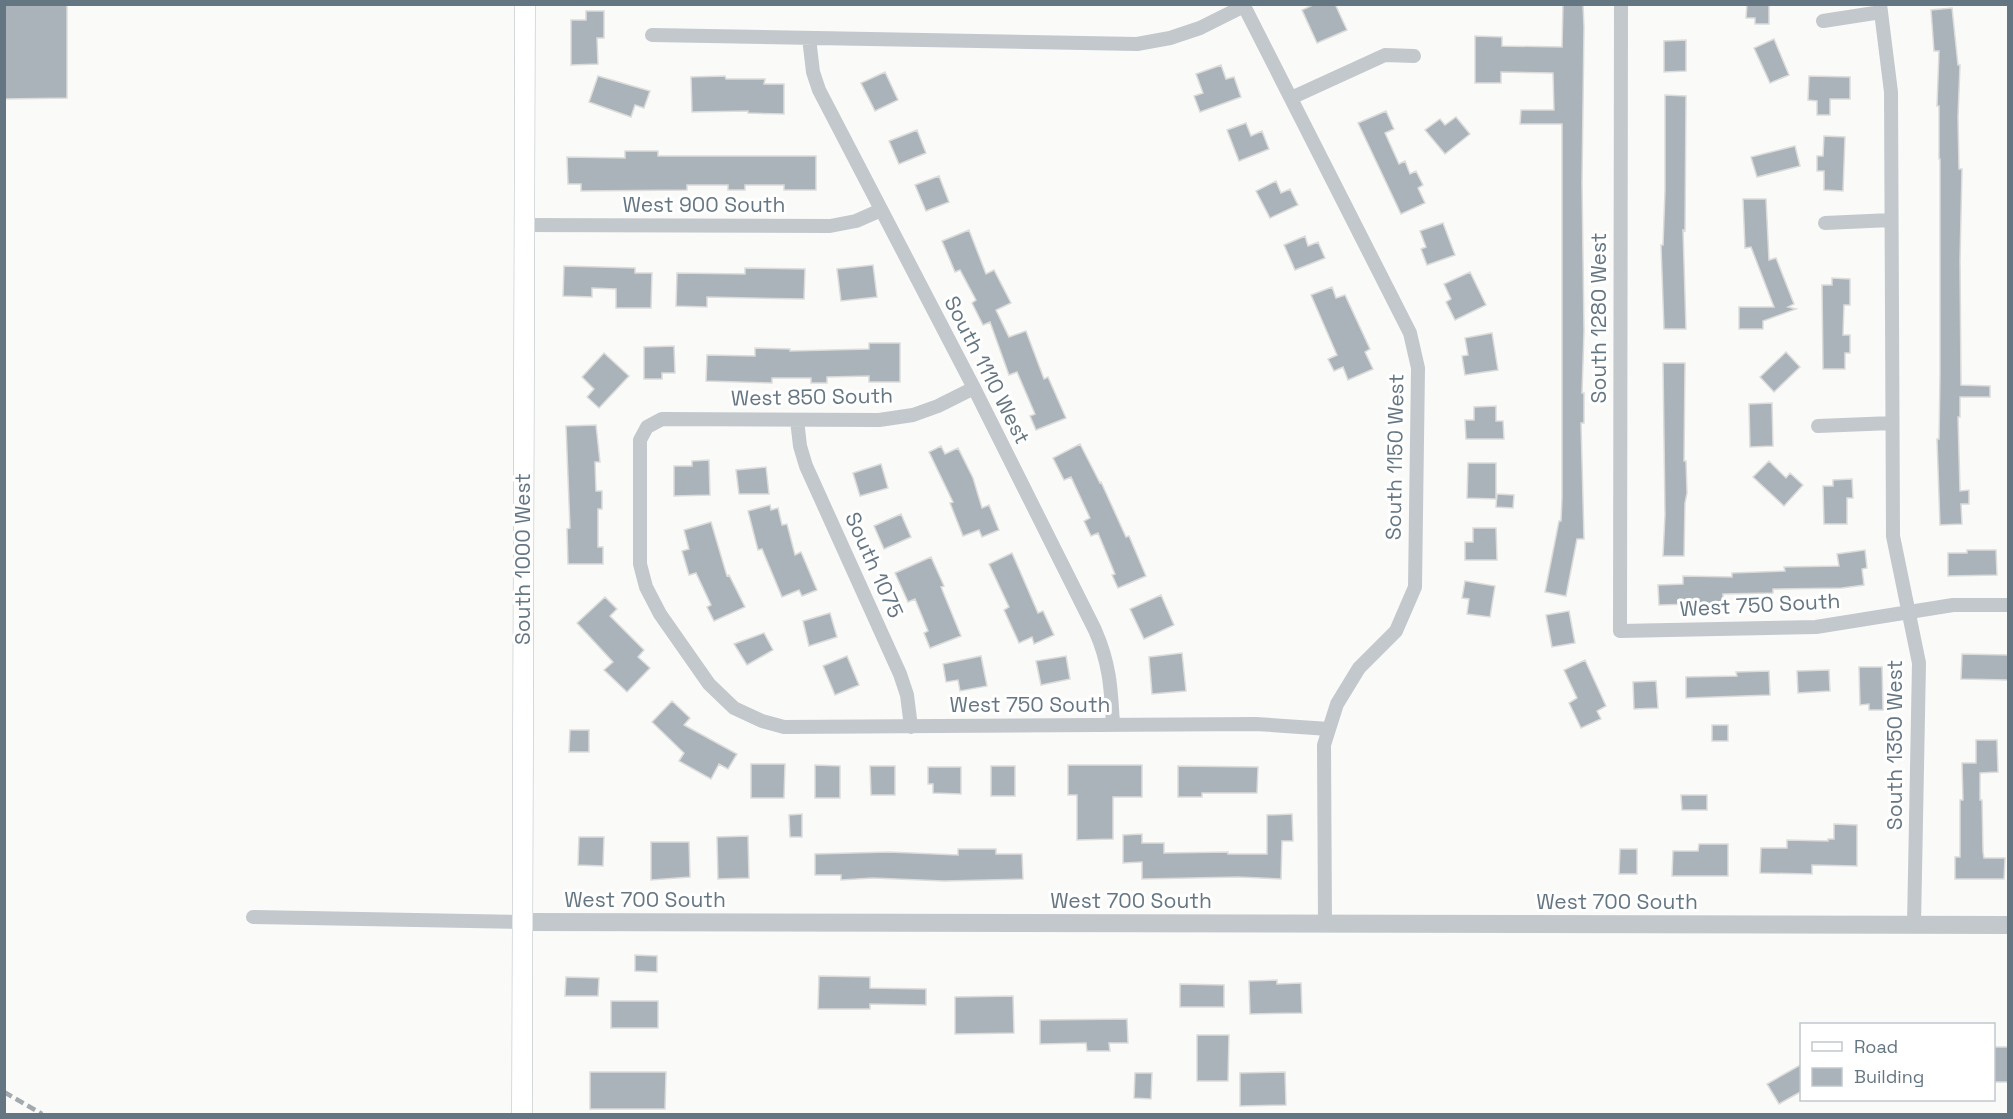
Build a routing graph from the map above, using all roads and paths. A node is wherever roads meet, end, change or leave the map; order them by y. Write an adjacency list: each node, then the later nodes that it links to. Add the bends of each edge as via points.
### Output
1 (525, 4): 13 (main road, South 1000 West)
2 (1621, 4): 21 (street, South 1280 West)
3 (1244, 5): 7 (street, via 1200,28 1137,44); 9 (street, South 1150 West)
4 (1880, 8): 5 (street, South 1350 West); 11 (street, South 1350 West, via 1891,92)
5 (1823, 21)
6 (652, 35): 7 (street)
7 (809, 38): 10 (street, South 1110 West, via 819,90)
8 (1414, 56): 9 (street, via 1385,55)
9 (1291, 98): 24 (street, South 1150 West, via 1410,333 1418,368 1415,587 1396,632 1359,668 1337,704)
10 (881, 210): 13 (street, West 900 South, via 856,221 830,226); 14 (street, South 1110 West)
11 (1891, 220): 12 (street); 16 (street, South 1350 West)
12 (1825, 223)
13 (524, 225): 26 (main road, South 1000 West)
14 (974, 388): 15 (street, West 850 South, via 913,415 879,420); 22 (street, South 1110 West, via 1105,654)
15 (797, 420): 18 (street, West 850 South, via 662,419); 23 (street, South 1075, via 806,466 900,674)
16 (1892, 423): 17 (street); 20 (street, South 1350 West, via 1893,536)
17 (1818, 426)
18 (647, 427): 23 (street, West 750 South, via 640,440 640,564 660,614 709,684 734,708 784,727)
19 (2008, 605): 20 (street, West 750 South, via 1953,605)
20 (1909, 613): 21 (street, West 750 South, via 1816,627); 28 (street, South 1350 West, via 1919,663)
21 (1620, 632)
22 (1113, 725): 23 (street, West 750 South); 24 (street, West 750 South, via 1256,724)
23 (911, 727)
24 (1329, 729): 27 (street, South 1150 West, via 1324,745)
25 (253, 917): 26 (street, West 700 South)
26 (522, 922): 27 (street, West 700 South); 30 (main road, South 1000 West)
27 (1325, 924): 28 (street, West 700 South)
28 (1914, 925): 29 (street, West 700 South)
29 (2008, 925)
30 (522, 1114)

